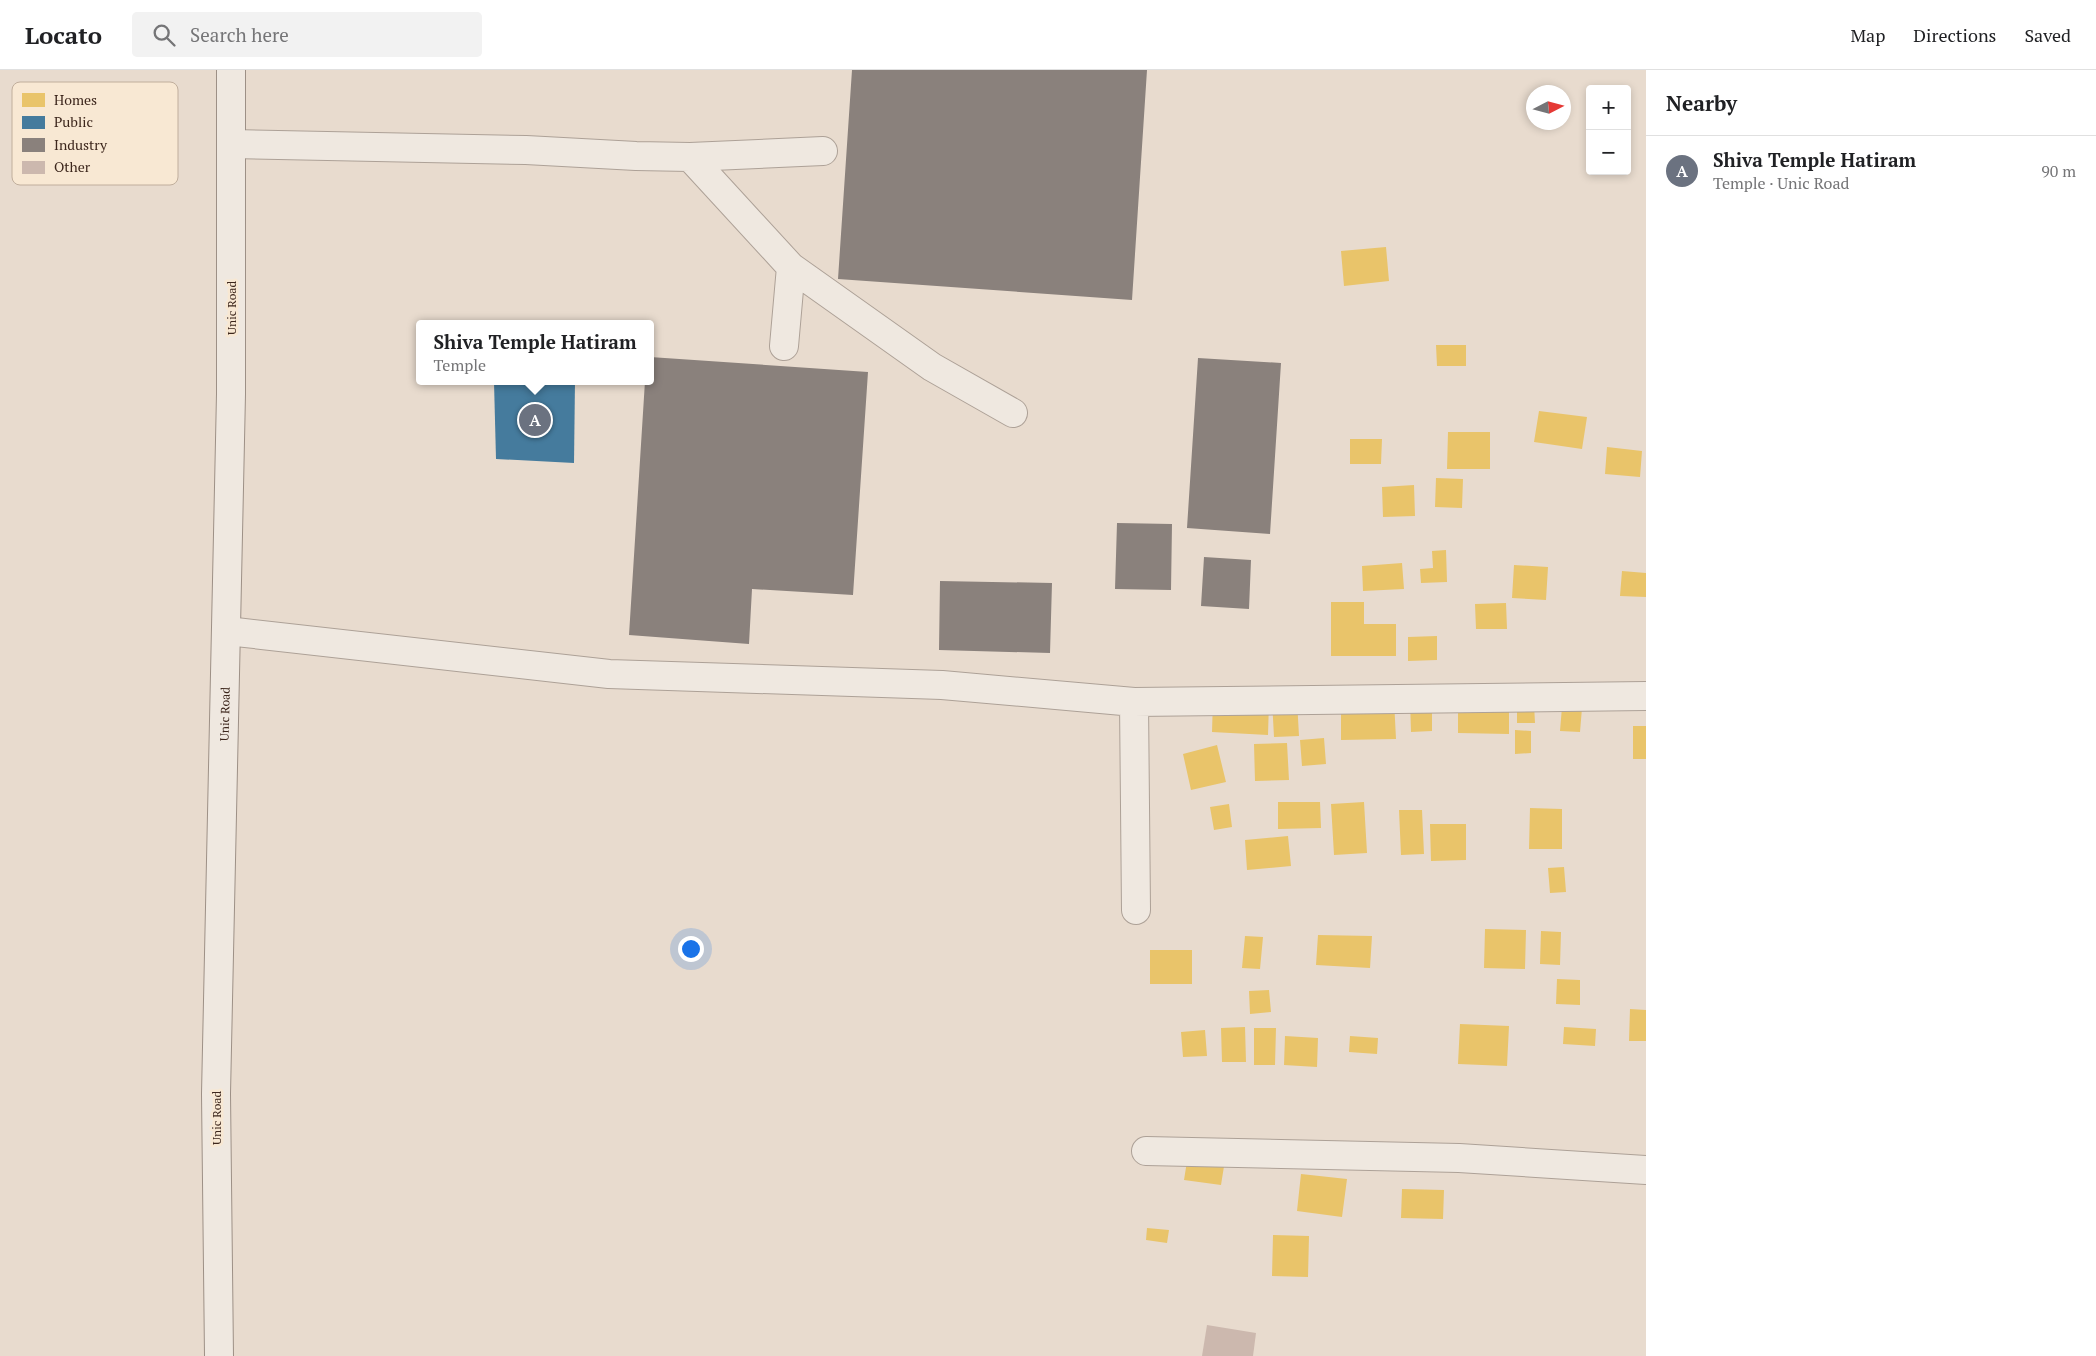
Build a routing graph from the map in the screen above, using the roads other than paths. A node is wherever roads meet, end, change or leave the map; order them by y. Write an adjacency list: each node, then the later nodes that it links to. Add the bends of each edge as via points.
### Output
1 (231, 70): 2 (street, Unic Road)
2 (231, 144): 4 (street); 8 (street, Unic Road)
3 (823, 151): 4 (street)
4 (690, 157): 5 (street)
5 (791, 267): 6 (street); 7 (street, via 932,367)
6 (784, 346)
7 (1013, 414)
8 (227, 631): 10 (street, via 609,674 942,685); 14 (street, Unic Road, via 216,1094)
9 (1646, 696): 10 (street)
10 (1134, 702): 11 (street)
11 (1136, 910)
12 (1146, 1151): 13 (street, via 1459,1158)
13 (1646, 1170)
14 (219, 1356)

